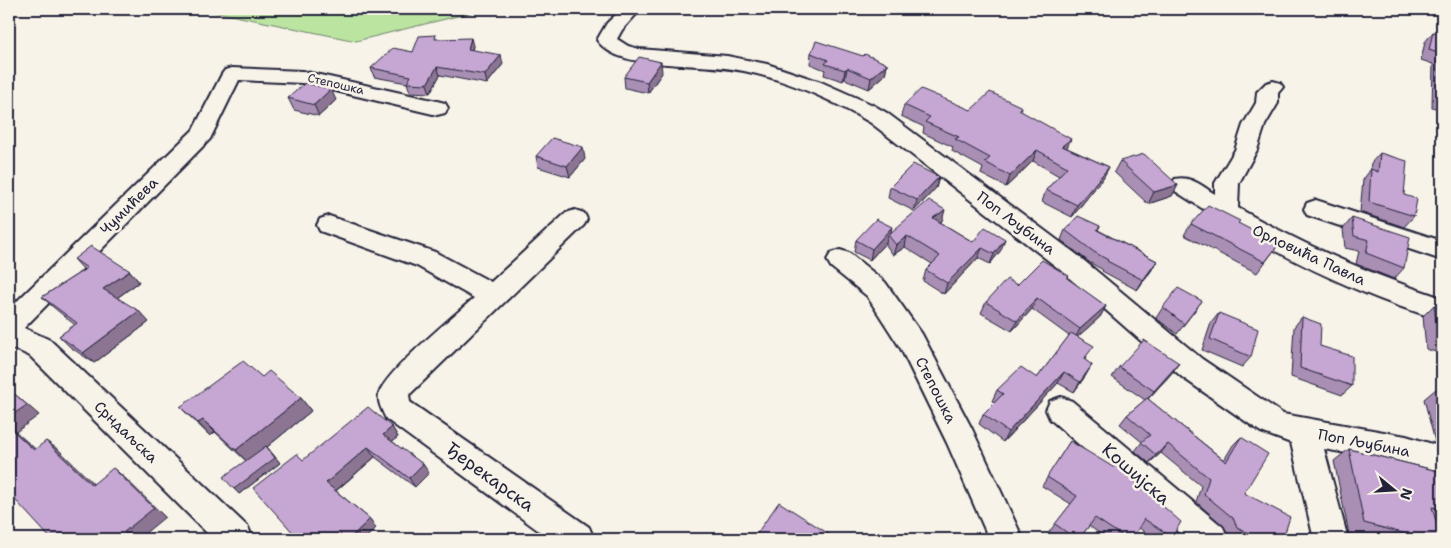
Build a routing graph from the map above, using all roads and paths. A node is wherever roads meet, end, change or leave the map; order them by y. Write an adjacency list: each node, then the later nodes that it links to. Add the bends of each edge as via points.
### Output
1 (632, 9): 17 (street, Поп Љубина, via 614,27 607,40 613,47 642,55 717,61 761,69 867,110 1067,261 1192,368 1272,423)
2 (232, 74): 4 (street, Степошка, via 302,77); 14 (street, Чумићева, via 202,134)
3 (1274, 87): 7 (street, via 1268,92 1246,150 1227,183)
4 (437, 108)
5 (1182, 185): 7 (street, Орловића Павла)
6 (1316, 209): 10 (street)
7 (1226, 213): 13 (street, Орловића Павла, via 1348,275)
8 (575, 219): 12 (street)
9 (329, 225): 12 (street, via 426,259)
10 (1442, 250)
11 (840, 260): 21 (street, Степошка, via 876,289 912,342)
12 (493, 296): 20 (street, Ђерекарска, via 394,391 393,399 397,410)
13 (1442, 309)
14 (9, 326)
15 (9, 339): 19 (street, Срндаљска, via 17,337 40,348)
16 (1061, 410): 22 (street, Кошијска)
17 (1304, 432): 18 (street, Поп Љубина, via 1406,450); 23 (street)
18 (1442, 461)
19 (236, 539)
20 (577, 539)
21 (1006, 539)
22 (1211, 539)
23 (1331, 539)

